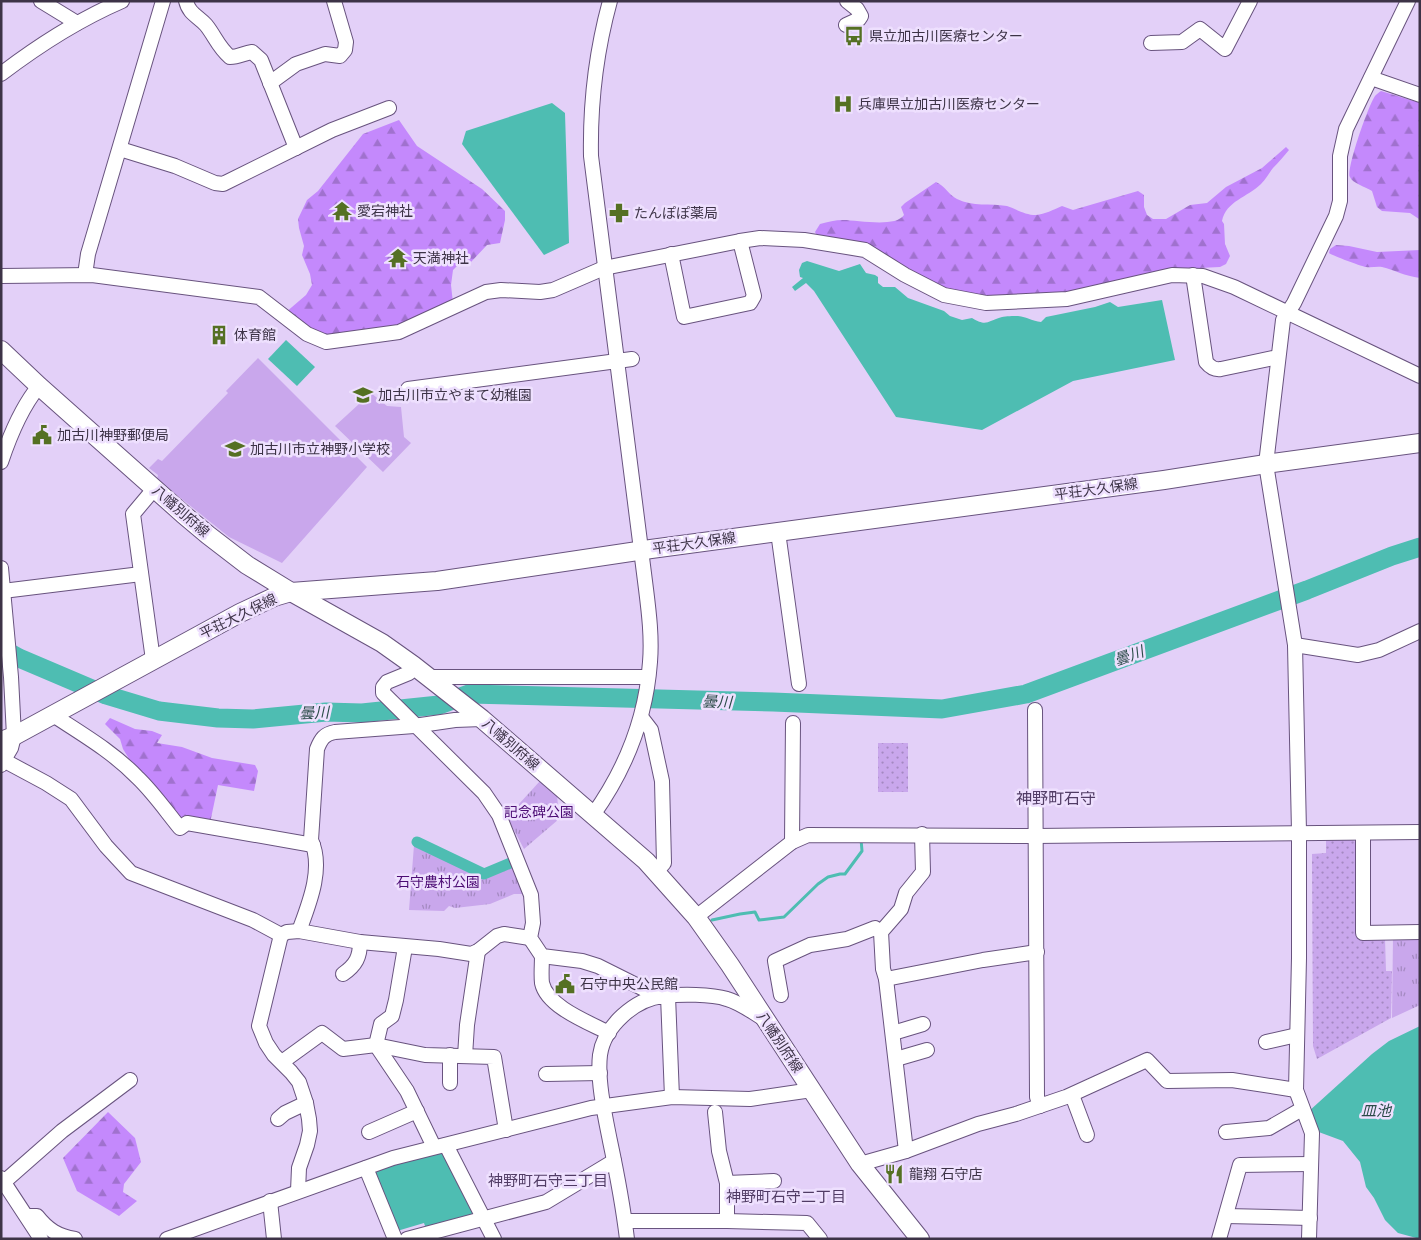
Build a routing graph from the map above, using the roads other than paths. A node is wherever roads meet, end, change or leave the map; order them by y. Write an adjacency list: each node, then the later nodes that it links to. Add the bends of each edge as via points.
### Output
1 (40, 1): 10 (street)
2 (122, 1): 10 (street)
3 (163, 1): 19 (street)
4 (186, 1): 15 (street, via 191,14 206,26 230,57 252,52 257,56)
5 (334, 1): 15 (street, via 346,42 345,50 340,56 325,54 296,64)
6 (610, 1): 22 (street, via 599,48 590,119 590,156)
7 (847, 1): 11 (street, via 861,16)
8 (1250, 1): 12 (street, via 1226,49 1200,29 1182,42)
9 (1408, 1): 14 (street)
10 (77, 23): 13 (street)
11 (846, 25)
12 (1151, 43)
13 (1, 74)
14 (1371, 78): 16 (street); 26 (street, via 1346,129 1340,156 1340,201 1336,216)
15 (270, 83): 18 (street)
16 (1420, 95)
17 (389, 108): 18 (street, via 376,119 332,130)
18 (296, 148): 19 (street, via 223,184)
19 (120, 149): 23 (street, via 88,254)
20 (740, 241): 21 (street); 21 (street, via 754,296 750,303 684,317); 24 (street, via 760,238 804,240 865,250 944,295 986,303 1067,300 1172,275)
21 (671, 254): 22 (street)
22 (604, 268): 23 (street, via 553,290 486,292 398,332 326,342 307,334 259,297); 30 (street)
23 (85, 275): 25 (street)
24 (1193, 275): 26 (street, via 1218,280); 28 (street, via 1206,362 1210,366 1216,370)
25 (1, 276)
26 (1288, 313): 28 (street, via 1283,320); 31 (street)
27 (1, 350): 32 (main road, 八幡別府線)
28 (1278, 357): 36 (street)
29 (632, 359): 30 (street)
30 (617, 361): 33 (street); 39 (street)
31 (1420, 376)
32 (39, 386): 35 (street, via 24,407); 37 (main road, 八幡別府線)
33 (408, 389)
34 (1420, 443): 36 (main road, 平荘大久保線)
35 (1, 462)
36 (1266, 464): 38 (main road, 平荘大久保線); 46 (street)
37 (154, 489): 41 (street, via 133,514); 43 (main road, 八幡別府線, via 247,565)
38 (778, 532): 39 (main road, 平荘大久保線); 51 (street)
39 (641, 550): 43 (main road, 平荘大久保線, via 437,580); 50 (street, via 650,628)
40 (1, 568): 42 (street)
41 (141, 574): 42 (street); 47 (street)
42 (3, 591): 44 (street)
43 (291, 592): 47 (main road, 平荘大久保線, via 240,613); 48 (main road, 八幡別府線, via 382,643)
44 (4, 623): 58 (street, via 10,673)
45 (1420, 631): 46 (street, via 1379,650 1358,655)
46 (1295, 645): 61 (street)
47 (153, 660): 53 (main road, 平荘大久保線)
48 (413, 666): 49 (main road, 八幡別府線); 57 (street, via 409,673 387,682 383,693)
49 (429, 677): 50 (street); 55 (main road, 八幡別府線)
50 (648, 677): 54 (street)
51 (799, 684)
52 (1035, 710): 65 (street)
53 (55, 714): 58 (main road, 平荘大久保線); 67 (street, via 138,777 180,828 187,822)
54 (641, 717): 60 (street, via 617,776); 68 (street, via 651,730 662,781 664,864)
55 (482, 719): 57 (street); 60 (main road, 八幡別府線)
56 (793, 723): 66 (street)
57 (414, 726): 67 (street, via 335,732 323,737 318,748); 74 (street, via 484,793 499,815 531,895 533,922)
58 (8, 739): 59 (street)
59 (3, 763): 73 (street, via 71,799 131,873 245,917)
60 (593, 816): 68 (main road, 八幡別府線)
61 (1299, 832): 63 (street); 65 (street); 88 (street)
62 (1420, 832): 63 (street)
63 (1363, 833): 72 (street, via 1363,933)
64 (922, 834): 65 (street); 66 (street, via 808,835); 71 (street, via 923,872 906,893 901,909)
65 (1035, 836): 78 (street)
66 (792, 842): 69 (street)
67 (313, 845): 70 (street, via 316,853 313,883)
68 (656, 872): 69 (main road, 八幡別府線)
69 (696, 917): 84 (main road, 八幡別府線)
70 (298, 931): 73 (street); 75 (street)
71 (881, 932): 81 (street); 82 (street, via 875,928 847,939 810,945 775,961)
72 (1420, 932)
73 (281, 935): 95 (street, via 260,1026 270,1050)
74 (530, 938): 77 (street, via 504,934); 79 (street)
75 (360, 942): 76 (street); 80 (street, via 356,962)
76 (405, 947): 77 (street, via 471,954); 90 (street, via 392,1016 381,1024)
77 (478, 951): 93 (street, via 468,1016)
78 (1037, 952): 81 (street); 106 (street)
79 (542, 956): 83 (street, via 598,966); 86 (street, via 542,984 549,996 576,1017)
80 (343, 974)
81 (886, 979): 87 (street)
82 (781, 995)
83 (664, 996): 84 (street, via 726,998); 86 (street, via 636,1005); 103 (street)
84 (765, 1019): 100 (main road, 八幡別府線)
85 (922, 1024): 87 (street)
86 (609, 1032): 97 (street, via 600,1054)
87 (892, 1033): 94 (street)
88 (1297, 1035): 89 (street); 101 (street)
89 (1266, 1042)
90 (376, 1045): 92 (street, via 425,1055); 95 (street, via 343,1049 322,1033); 108 (street, via 408,1091)
91 (927, 1050): 94 (street)
92 (450, 1056): 93 (street); 99 (street)
93 (466, 1056): 111 (street, via 494,1057)
94 (896, 1059): 116 (street)
95 (282, 1062): 104 (street, via 298,1082)
96 (546, 1074): 97 (street)
97 (600, 1074): 105 (street)
98 (130, 1080): 121 (street)
99 (450, 1083)
100 (812, 1090): 103 (street, via 750,1099); 118 (main road, 八幡別府線)
101 (1296, 1090): 102 (street, via 1232,1080 1167,1081 1147,1060); 107 (street)
102 (1072, 1094): 106 (street); 114 (street)
103 (672, 1098): 105 (street)
104 (306, 1103): 110 (street); 124 (street, via 310,1131 299,1168)
105 (603, 1106): 111 (street); 117 (street)
106 (1040, 1106): 116 (street, via 978,1124)
107 (1302, 1109): 113 (street, via 1268,1128); 119 (street, via 1312,1134)
108 (417, 1111): 112 (street); 115 (street)
109 (715, 1112): 123 (street, via 718,1151)
110 (278, 1119)
111 (506, 1130): 115 (street)
112 (369, 1132)
113 (1226, 1132)
114 (1087, 1135)
115 (440, 1146): 120 (street); 128 (street)
116 (906, 1151): 118 (street)
117 (614, 1161): 128 (street, via 546,1202); 130 (street)
118 (860, 1164): 141 (main road, 八幡別府線)
119 (1311, 1164): 127 (street, via 1240,1165); 129 (street)
120 (366, 1168): 124 (street); 137 (street)
121 (3, 1180): 126 (street)
122 (774, 1181): 123 (street)
123 (727, 1183): 131 (street)
124 (298, 1191): 125 (street)
125 (270, 1201): 135 (street); 136 (street)
126 (27, 1216): 133 (street); 134 (street, via 37,1216 51,1231)
127 (1226, 1216): 129 (street); 142 (street)
128 (483, 1218): 132 (street); 138 (street)
129 (1310, 1218): 143 (street)
130 (625, 1221): 131 (street); 139 (street)
131 (727, 1221): 140 (street, via 807,1223)
132 (413, 1238)
133 (41, 1239)
134 (75, 1239)
135 (167, 1239)
136 (274, 1239)
137 (395, 1239)
138 (494, 1239)
139 (627, 1239)
140 (820, 1239)
141 (920, 1239)
142 (1219, 1239)
143 (1309, 1239)

